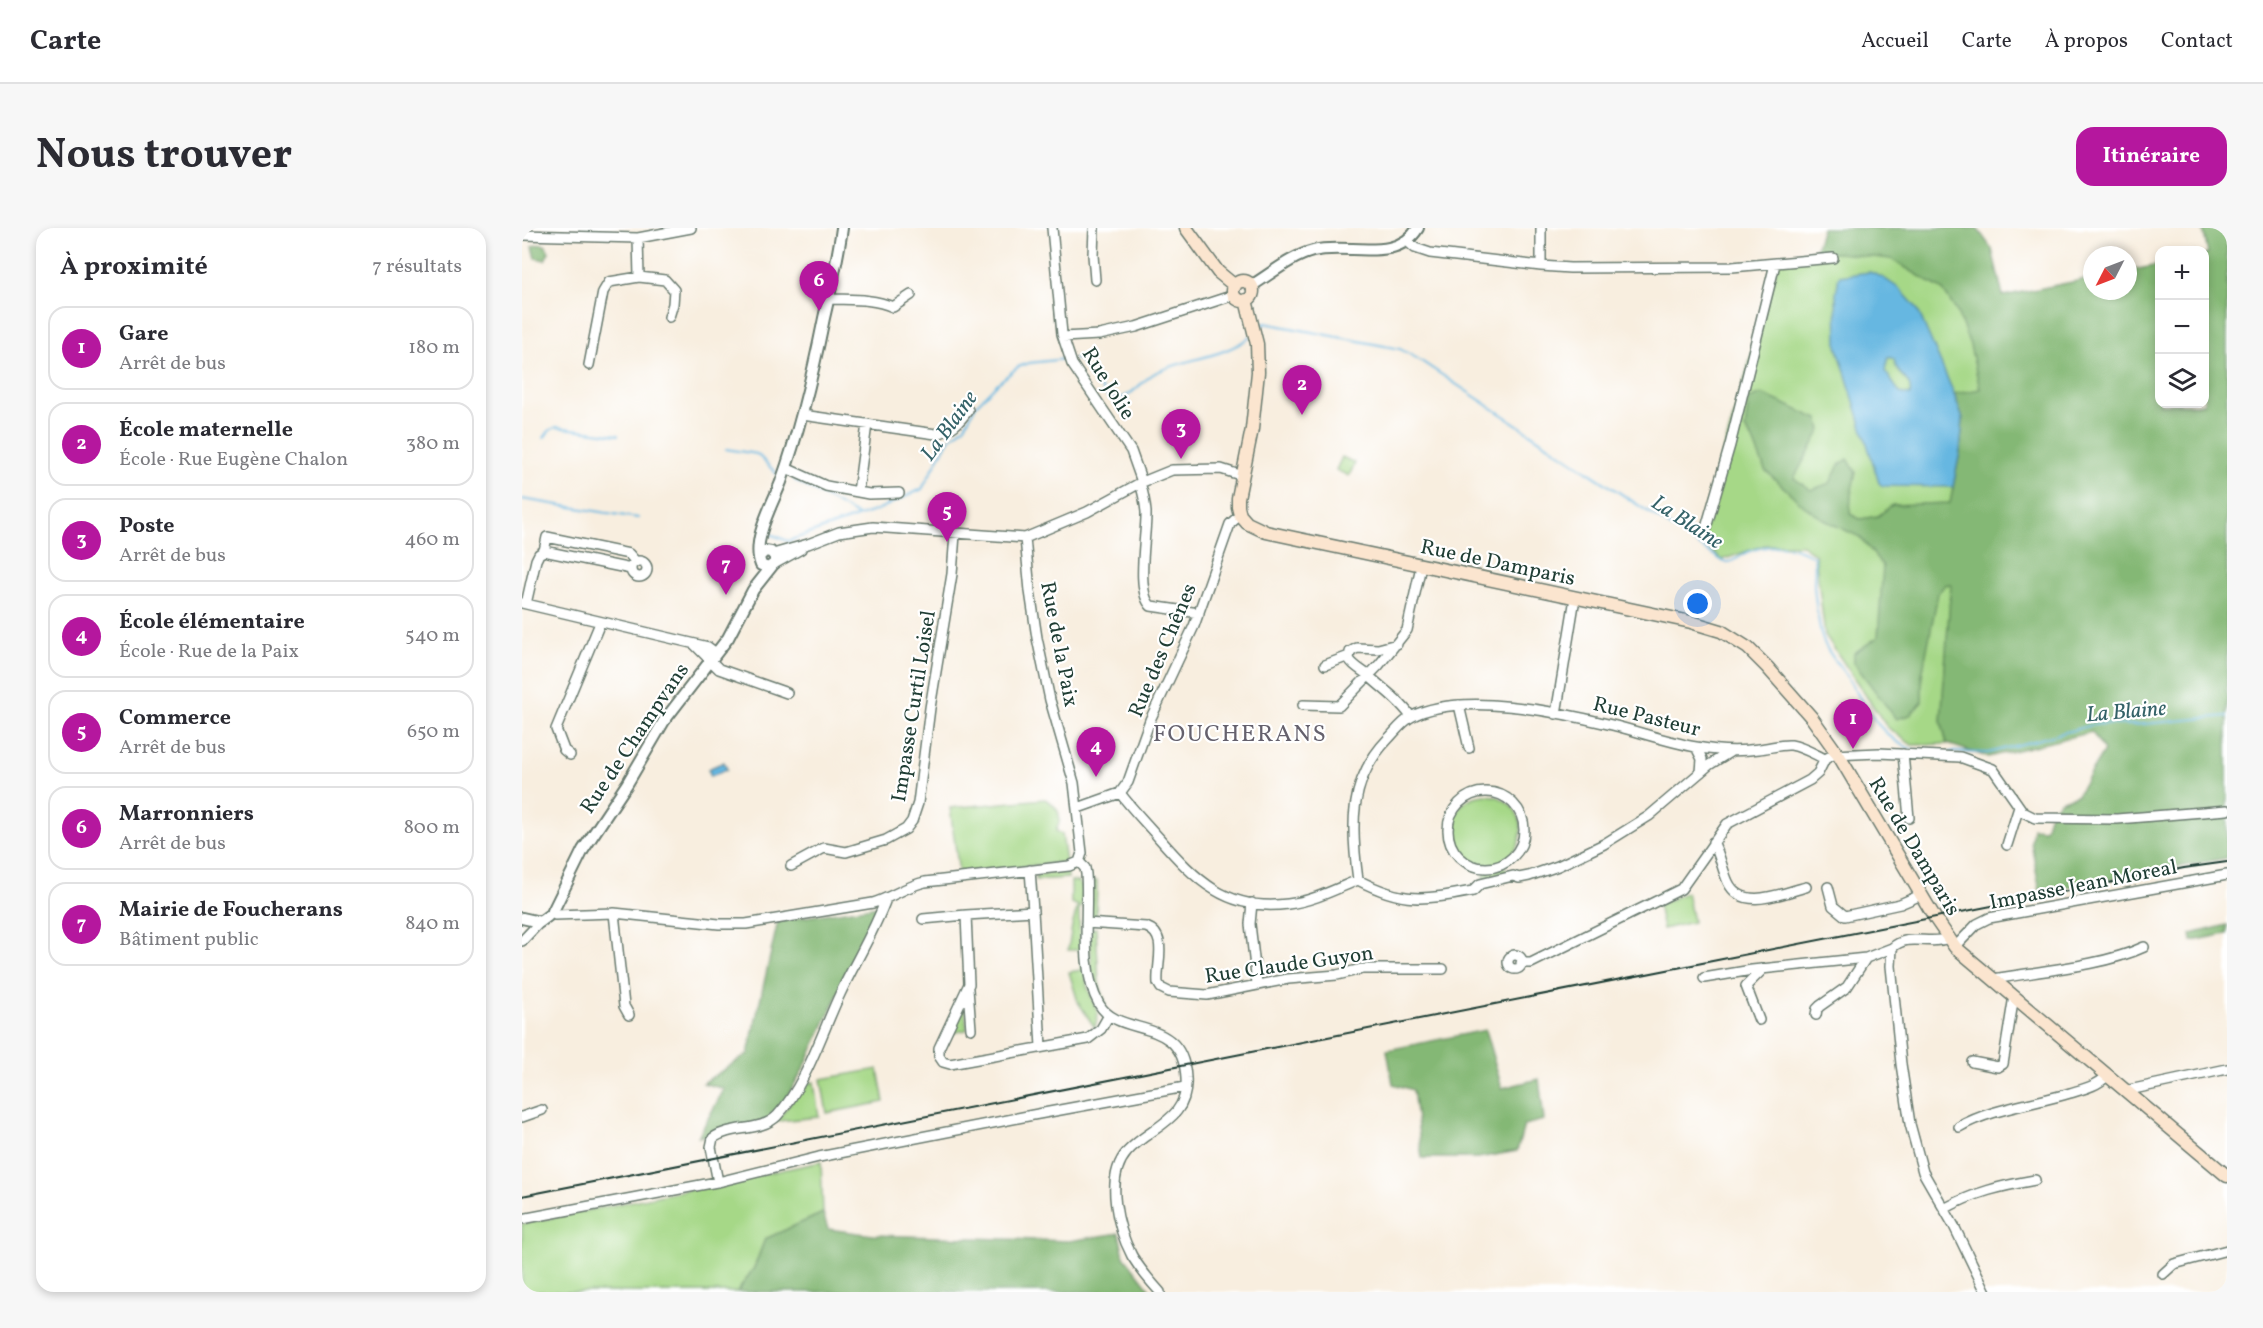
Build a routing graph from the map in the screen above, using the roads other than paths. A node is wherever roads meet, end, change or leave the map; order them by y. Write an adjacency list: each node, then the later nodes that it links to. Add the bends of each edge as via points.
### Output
1 (691, 228): 9 (street)
2 (842, 228): 19 (street, Rue de Champvans)
3 (1052, 228): 21 (street, Rue Jolie)
4 (1094, 228): 15 (street)
5 (1186, 228): 17 (main road)
6 (1418, 228): 10 (street)
7 (1541, 228): 13 (street)
8 (522, 236): 9 (street)
9 (638, 238): 14 (street)
10 (1407, 241): 13 (street, via 1430,254); 16 (street, via 1388,248 1315,250)
11 (1833, 258): 12 (street)
12 (1775, 264): 13 (street); 32 (street)
13 (1541, 267)
14 (639, 277): 20 (street, via 670,284 674,290); 22 (street, via 614,280 604,288)
15 (1095, 280)
16 (1251, 286): 17 (main road, via 1252,293)
17 (1238, 294): 21 (street, via 1136,327); 27 (main road, via 1257,344 1258,372)
18 (911, 295): 19 (street, via 893,307 880,301)
19 (828, 299): 24 (street, Rue de Champvans)
20 (669, 317)
21 (1063, 337): 28 (street, Rue Jolie, via 1072,364 1131,451)
22 (589, 365)
23 (968, 410): 25 (street, via 959,423 936,434)
24 (802, 415): 25 (street); 26 (street, Rue de Champvans)
25 (867, 424): 29 (street)
26 (786, 468): 29 (street, via 826,486); 33 (street, Rue de Champvans)
27 (1243, 476): 28 (street, via 1221,469 1177,468); 31 (main road, via 1238,498)
28 (1141, 483): 35 (street, via 1087,512); 43 (street, Rue Jolie, via 1146,513 1146,600 1151,606)
29 (858, 492): 30 (street)
30 (899, 494)
31 (1240, 515): 39 (main road, Rue de Damparis, via 1266,532); 43 (street, Rue des Chênes, via 1230,524)
32 (1706, 528)
33 (763, 531): 36 (street, Rue de Champvans, via 758,542); 37 (street)
34 (955, 534): 35 (street); 37 (street, via 855,529 828,535); 73 (street, Impasse Curtil Loisel, via 918,803 912,821 886,840 846,852 824,848)
35 (1025, 537): 65 (street, Rue de la Paix, via 1038,647)
36 (759, 559): 37 (street, via 765,551); 40 (street, Rue de Champvans)
37 (772, 559): 40 (street, Rue de Champvans)
38 (634, 565): 42 (street, via 629,554 547,537)
39 (1421, 566): 41 (main road, Rue de Damparis); 45 (street, via 1410,623)
40 (753, 590): 46 (street, Rue de Champvans, via 728,638)
41 (1575, 598): 53 (street); 60 (main road, Rue de Damparis, via 1691,622 1732,637 1767,667)
42 (524, 604): 44 (street)
43 (1199, 613): 63 (street, Rue des Chênes)
44 (600, 623): 46 (street, via 694,644); 59 (street, via 557,724 557,736)
45 (1397, 643): 47 (street, via 1378,649 1357,648); 49 (street)
46 (711, 653): 50 (street, via 719,669); 85 (street, Rue de Champvans, via 583,850)
47 (1349, 656): 48 (street); 49 (street, via 1355,667)
48 (1325, 665)
49 (1369, 676): 51 (street, via 1339,706); 54 (street)
50 (787, 693)
51 (1302, 705)
52 (1459, 705): 53 (street, Rue Pasteur); 54 (street, Rue Pasteur); 56 (street)
53 (1556, 714): 55 (street, Rue Pasteur)
54 (1411, 717): 77 (street, Rue Pasteur, via 1377,753 1359,786 1353,818)
55 (1696, 747): 57 (street, Rue Pasteur); 62 (street)
56 (1469, 748)
57 (1730, 752): 61 (street, Rue Pasteur, via 1790,745); 62 (street)
58 (1903, 754): 60 (street); 64 (street, via 1960,757 1993,769); 67 (street)
59 (570, 756)
60 (1839, 756): 61 (street); 81 (main road, Rue de Damparis)
61 (1825, 759): 68 (street, via 1814,777 1734,818)
62 (1701, 772): 76 (street, via 1649,816 1604,844 1548,869 1519,878)
63 (1120, 793): 65 (street); 83 (street, via 1193,875 1213,890)
64 (2019, 807): 66 (street, via 2035,818 2117,819); 69 (street)
65 (1078, 808): 71 (street, Rue de la Paix, via 1082,856)
66 (2227, 810)
67 (1909, 818)
68 (1713, 842): 79 (street, via 1728,883 1746,899); 97 (street, via 1682,889 1531,963)
69 (2007, 845)
70 (1515, 854): 72 (street, via 1493,867); 72 (street, via 1524,832 1518,809 1500,795 1477,793 1467,796 1455,808 1448,829 1453,849); 76 (street)
71 (1079, 862): 74 (street); 91 (street, Rue de la Paix, via 1086,874)
72 (1472, 865): 78 (street)
73 (792, 866)
74 (1030, 870): 82 (street, via 925,882); 84 (street)
75 (2227, 875): 93 (street, Impasse Jean Moreal, via 1989,918)
76 (1513, 876): 78 (street)
77 (1358, 880): 78 (street, via 1382,892 1411,899 1473,891); 83 (street, via 1299,902)
78 (1480, 884)
79 (1806, 887)
80 (1828, 887): 81 (street, via 1833,906 1845,916 1900,904)
81 (1921, 895): 93 (main road, Rue de Damparis)
82 (886, 899): 86 (street, via 746,924); 121 (street, via 804,1074 777,1116 767,1123 720,1134 711,1142)
83 (1252, 903): 102 (street, via 1250,924)
84 (1033, 911): 87 (street); 110 (street)
85 (550, 913): 88 (street); 88 (street); 89 (street); 92 (street, Rue de Champvans)
86 (614, 914): 88 (street); 107 (street, via 624,1006)
87 (966, 915): 90 (street); 103 (street)
88 (570, 916)
89 (522, 918): 92 (street, via 528,924)
90 (923, 919)
91 (1086, 923): 102 (street, Rue Claude Guyon, via 1153,930 1160,943 1158,983 1169,992 1207,995); 105 (street, Rue de la Paix, via 1092,988 1101,1009)
92 (526, 937)
93 (1952, 943): 95 (street, via 1912,939); 101 (main road, Rue de Damparis)
94 (2144, 947): 101 (street, via 2108,959)
95 (1892, 948): 96 (street); 122 (street, via 1892,978 1910,1124 1923,1172)
96 (1866, 958): 99 (street); 106 (street, via 1847,987 1817,1009)
97 (1521, 963)
98 (1443, 969): 102 (street, Rue Claude Guyon, via 1362,969)
99 (1763, 969): 100 (street); 108 (street, via 1746,986)
100 (1704, 978)
101 (1993, 979): 104 (main road, Rue de Damparis)
102 (1257, 984)
103 (968, 986): 109 (street); 110 (street, via 939,1048 943,1062 959,1063)
104 (2014, 996): 111 (street, via 2003,1064 1998,1067); 113 (main road, Rue de Damparis)
105 (1109, 1015): 110 (street, via 1101,1029 1088,1039); 114 (street, via 1155,1032 1176,1047 1184,1065)
106 (1816, 1015)
107 (629, 1016)
108 (1759, 1020)
109 (972, 1029)
110 (1041, 1047)
111 (1971, 1062)
112 (2227, 1069): 115 (street)
113 (2107, 1076): 115 (main road, Rue de Damparis); 118 (street, via 2091,1087)
114 (1185, 1087): 121 (street, via 819,1157); 126 (street, via 1184,1099 1171,1118 1123,1157 1115,1183 1127,1244)
115 (2126, 1092): 119 (main road, Rue de Damparis)
116 (542, 1110): 117 (street)
117 (522, 1117)
118 (1959, 1126)
119 (2227, 1176)
120 (2035, 1180): 122 (street, via 1993,1187)
121 (718, 1182): 123 (street)
122 (1944, 1209): 127 (street)
123 (522, 1219)
124 (2227, 1250): 125 (street, via 2174,1264)
125 (2163, 1274)
126 (1160, 1292)
127 (1986, 1292)

